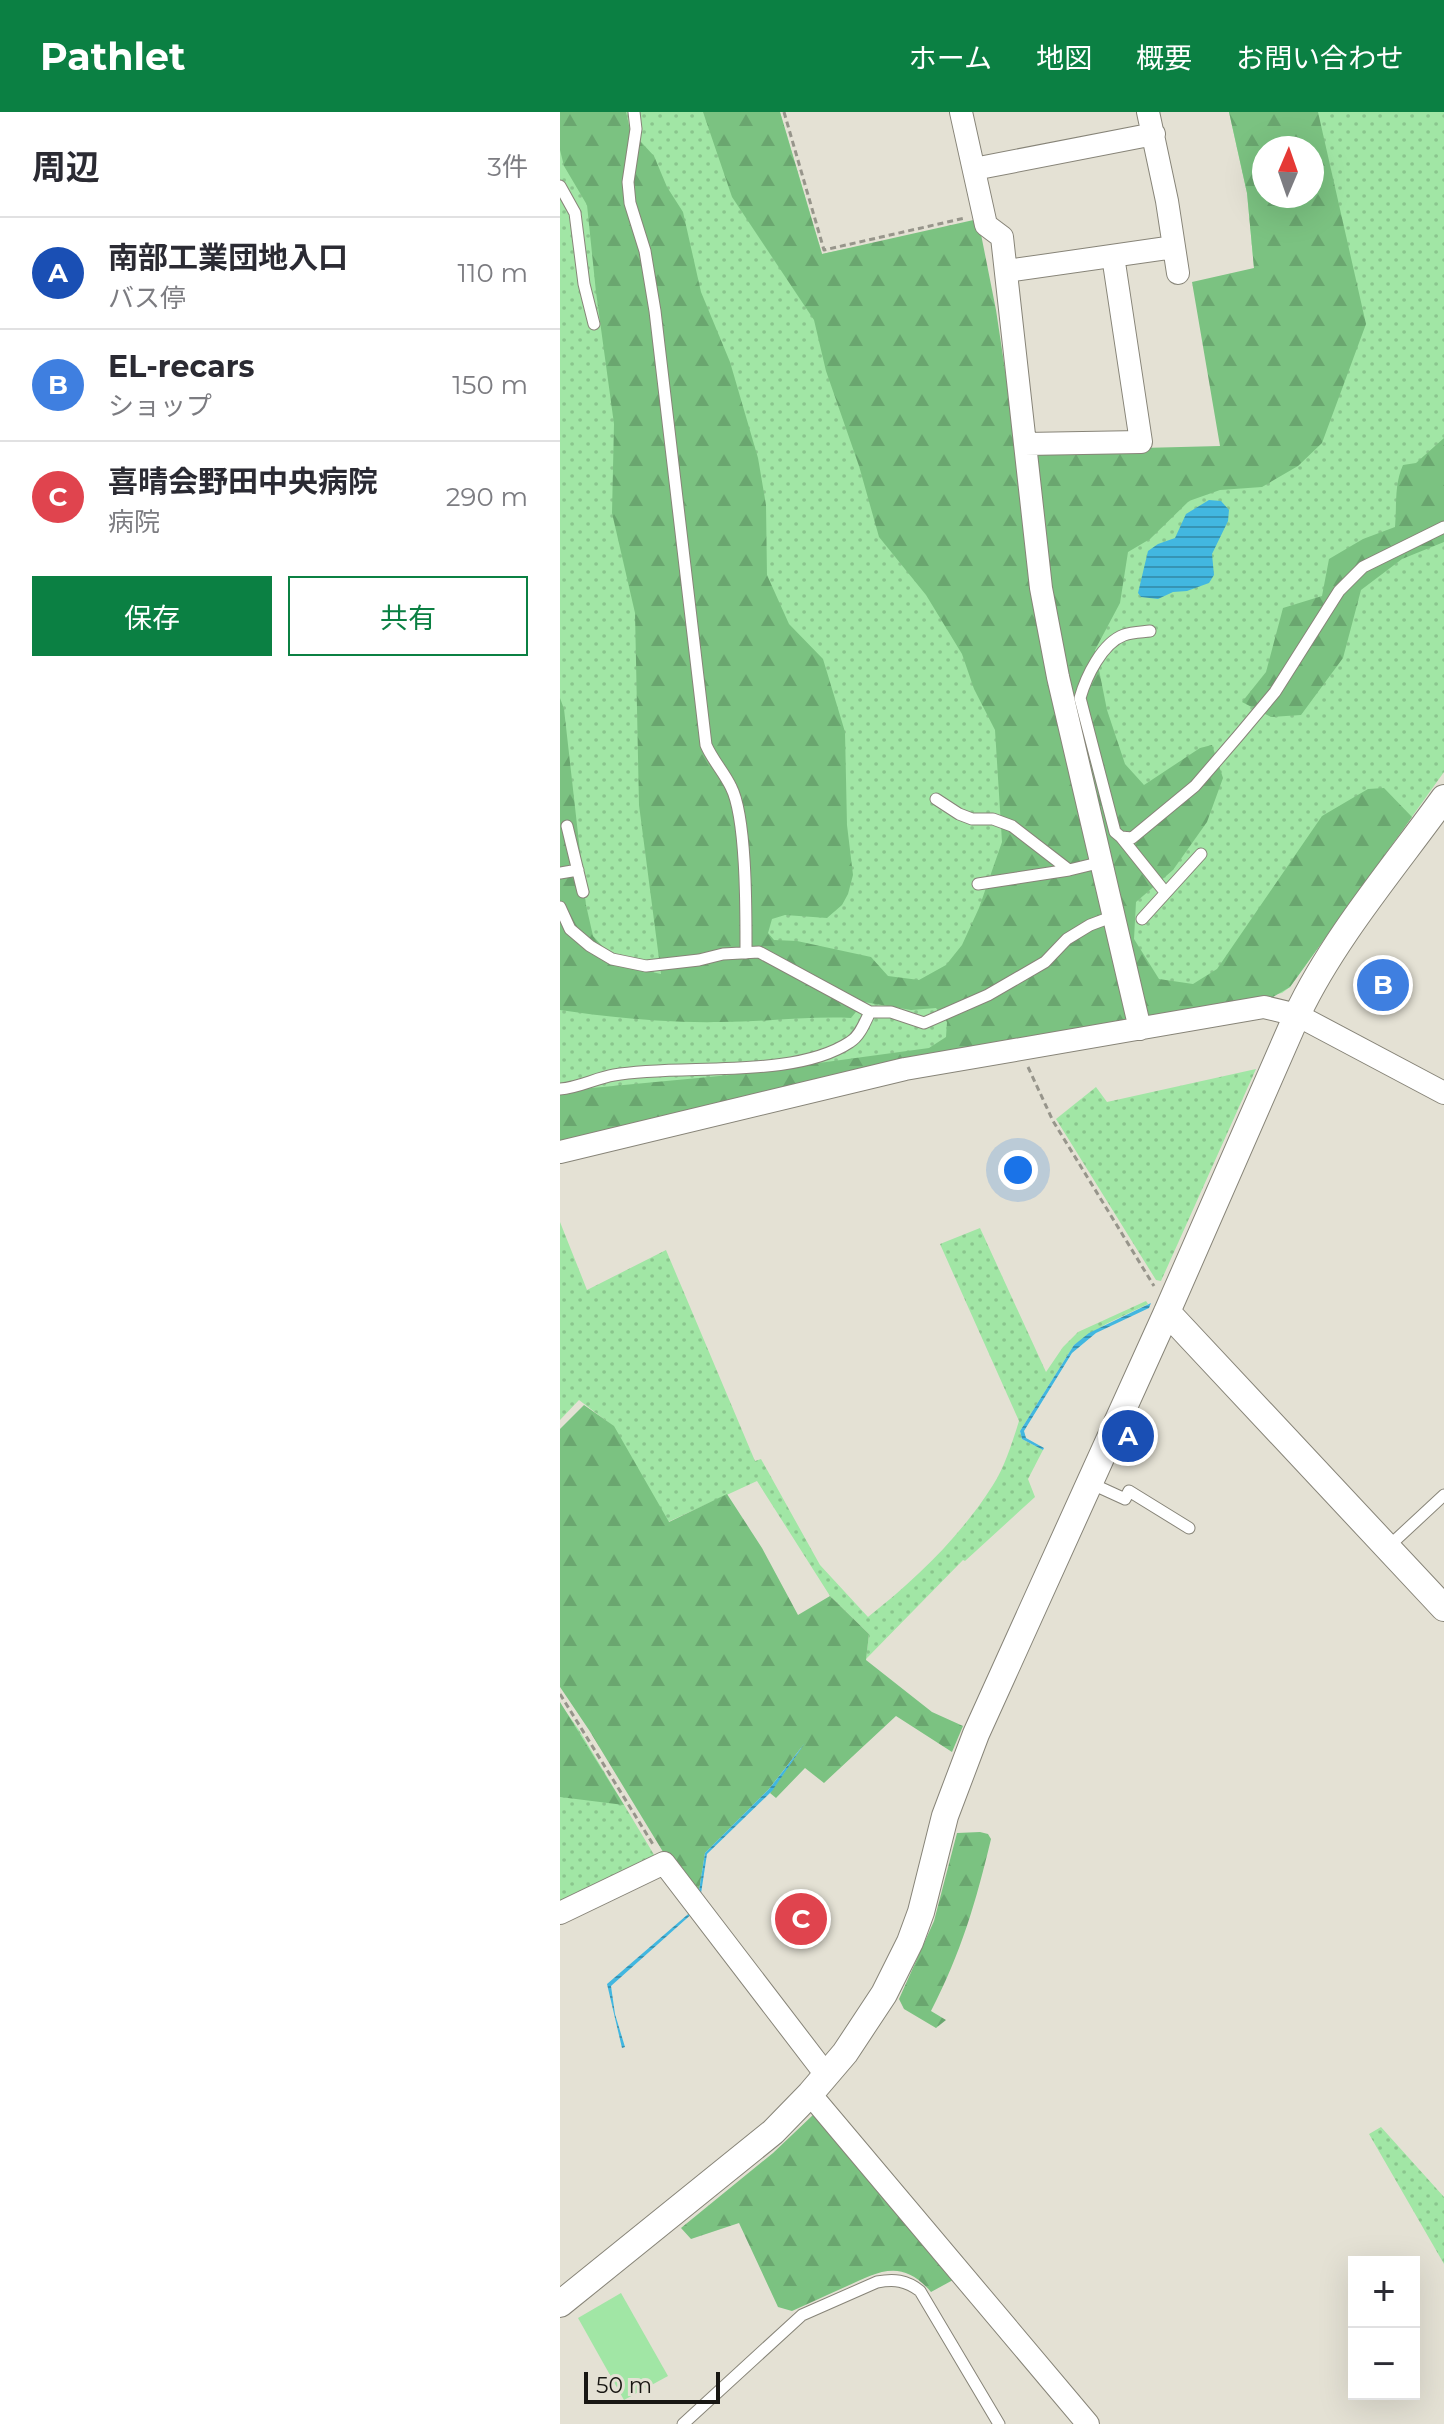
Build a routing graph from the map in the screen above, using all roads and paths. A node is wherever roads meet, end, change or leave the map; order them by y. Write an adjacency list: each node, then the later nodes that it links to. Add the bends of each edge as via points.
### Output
1 (634, 112): 32 (lane, via 630,203 655,311 706,745 738,810)
2 (784, 112): 7 (path, via 824,250)
3 (961, 112): 5 (street)
4 (1151, 123): 5 (street); 8 (street)
5 (974, 169): 7 (street)
6 (560, 186): 12 (lane, via 575,213)
7 (984, 214): 10 (street, via 986,225 1002,237)
8 (1174, 247): 9 (street); 11 (street)
9 (1113, 256): 10 (street); 13 (street, via 1141,442)
10 (1007, 271): 13 (street)
11 (1178, 273)
12 (594, 324)
13 (1025, 444): 16 (street, via 1041,588)
14 (1444, 527): 20 (lane, via 1363,567 1339,591 1275,692 1195,786 1132,838)
15 (1150, 631): 20 (lane, via 1124,635 1111,644 1086,678 1080,698)
16 (1087, 797): 20 (lane); 22 (street)
17 (1444, 798): 34 (street, via 1353,924)
18 (936, 799): 24 (lane, via 972,819 1012,826)
19 (567, 826): 23 (lane)
20 (1118, 834): 28 (lane)
21 (1201, 854): 28 (lane)
22 (1102, 862): 24 (lane); 30 (street)
23 (578, 870): 25 (lane); 27 (lane)
24 (1069, 870): 26 (lane)
25 (560, 873)
26 (978, 884)
27 (583, 892)
28 (1165, 892): 31 (lane)
29 (560, 907): 32 (lane, via 570,929 612,959 646,966)
30 (1115, 916): 33 (lane, via 1067,939 1045,962 988,995 924,1023 891,1012); 35 (street)
31 (1142, 919)
32 (746, 953): 33 (lane, via 759,952)
33 (870, 1012): 37 (lane, via 852,1041 788,1064 614,1075)
34 (1297, 1015): 35 (street, via 1264,1007); 38 (street); 40 (street)
35 (1140, 1029): 36 (street)
36 (1021, 1049): 39 (street, via 905,1069); 40 (path, via 1053,1121)
37 (560, 1089)
38 (1444, 1093)
39 (560, 1152)
40 (1167, 1312): 41 (street); 44 (street)
41 (1090, 1483): 43 (lane, via 1125,1499 1129,1491); 49 (street, via 956,1784 904,1956 873,2013)
42 (1444, 1495): 44 (lane)
43 (1189, 1528)
44 (1387, 1547): 45 (street)
45 (1444, 1608)
46 (560, 1694): 47 (path)
47 (664, 1863): 48 (street); 49 (street)
48 (560, 1913)
49 (818, 2085): 50 (street, via 746,2155); 53 (street)
50 (560, 2304)
51 (683, 2424): 52 (lane, via 802,2315 888,2280 920,2291)
52 (999, 2424)
53 (1088, 2424)

